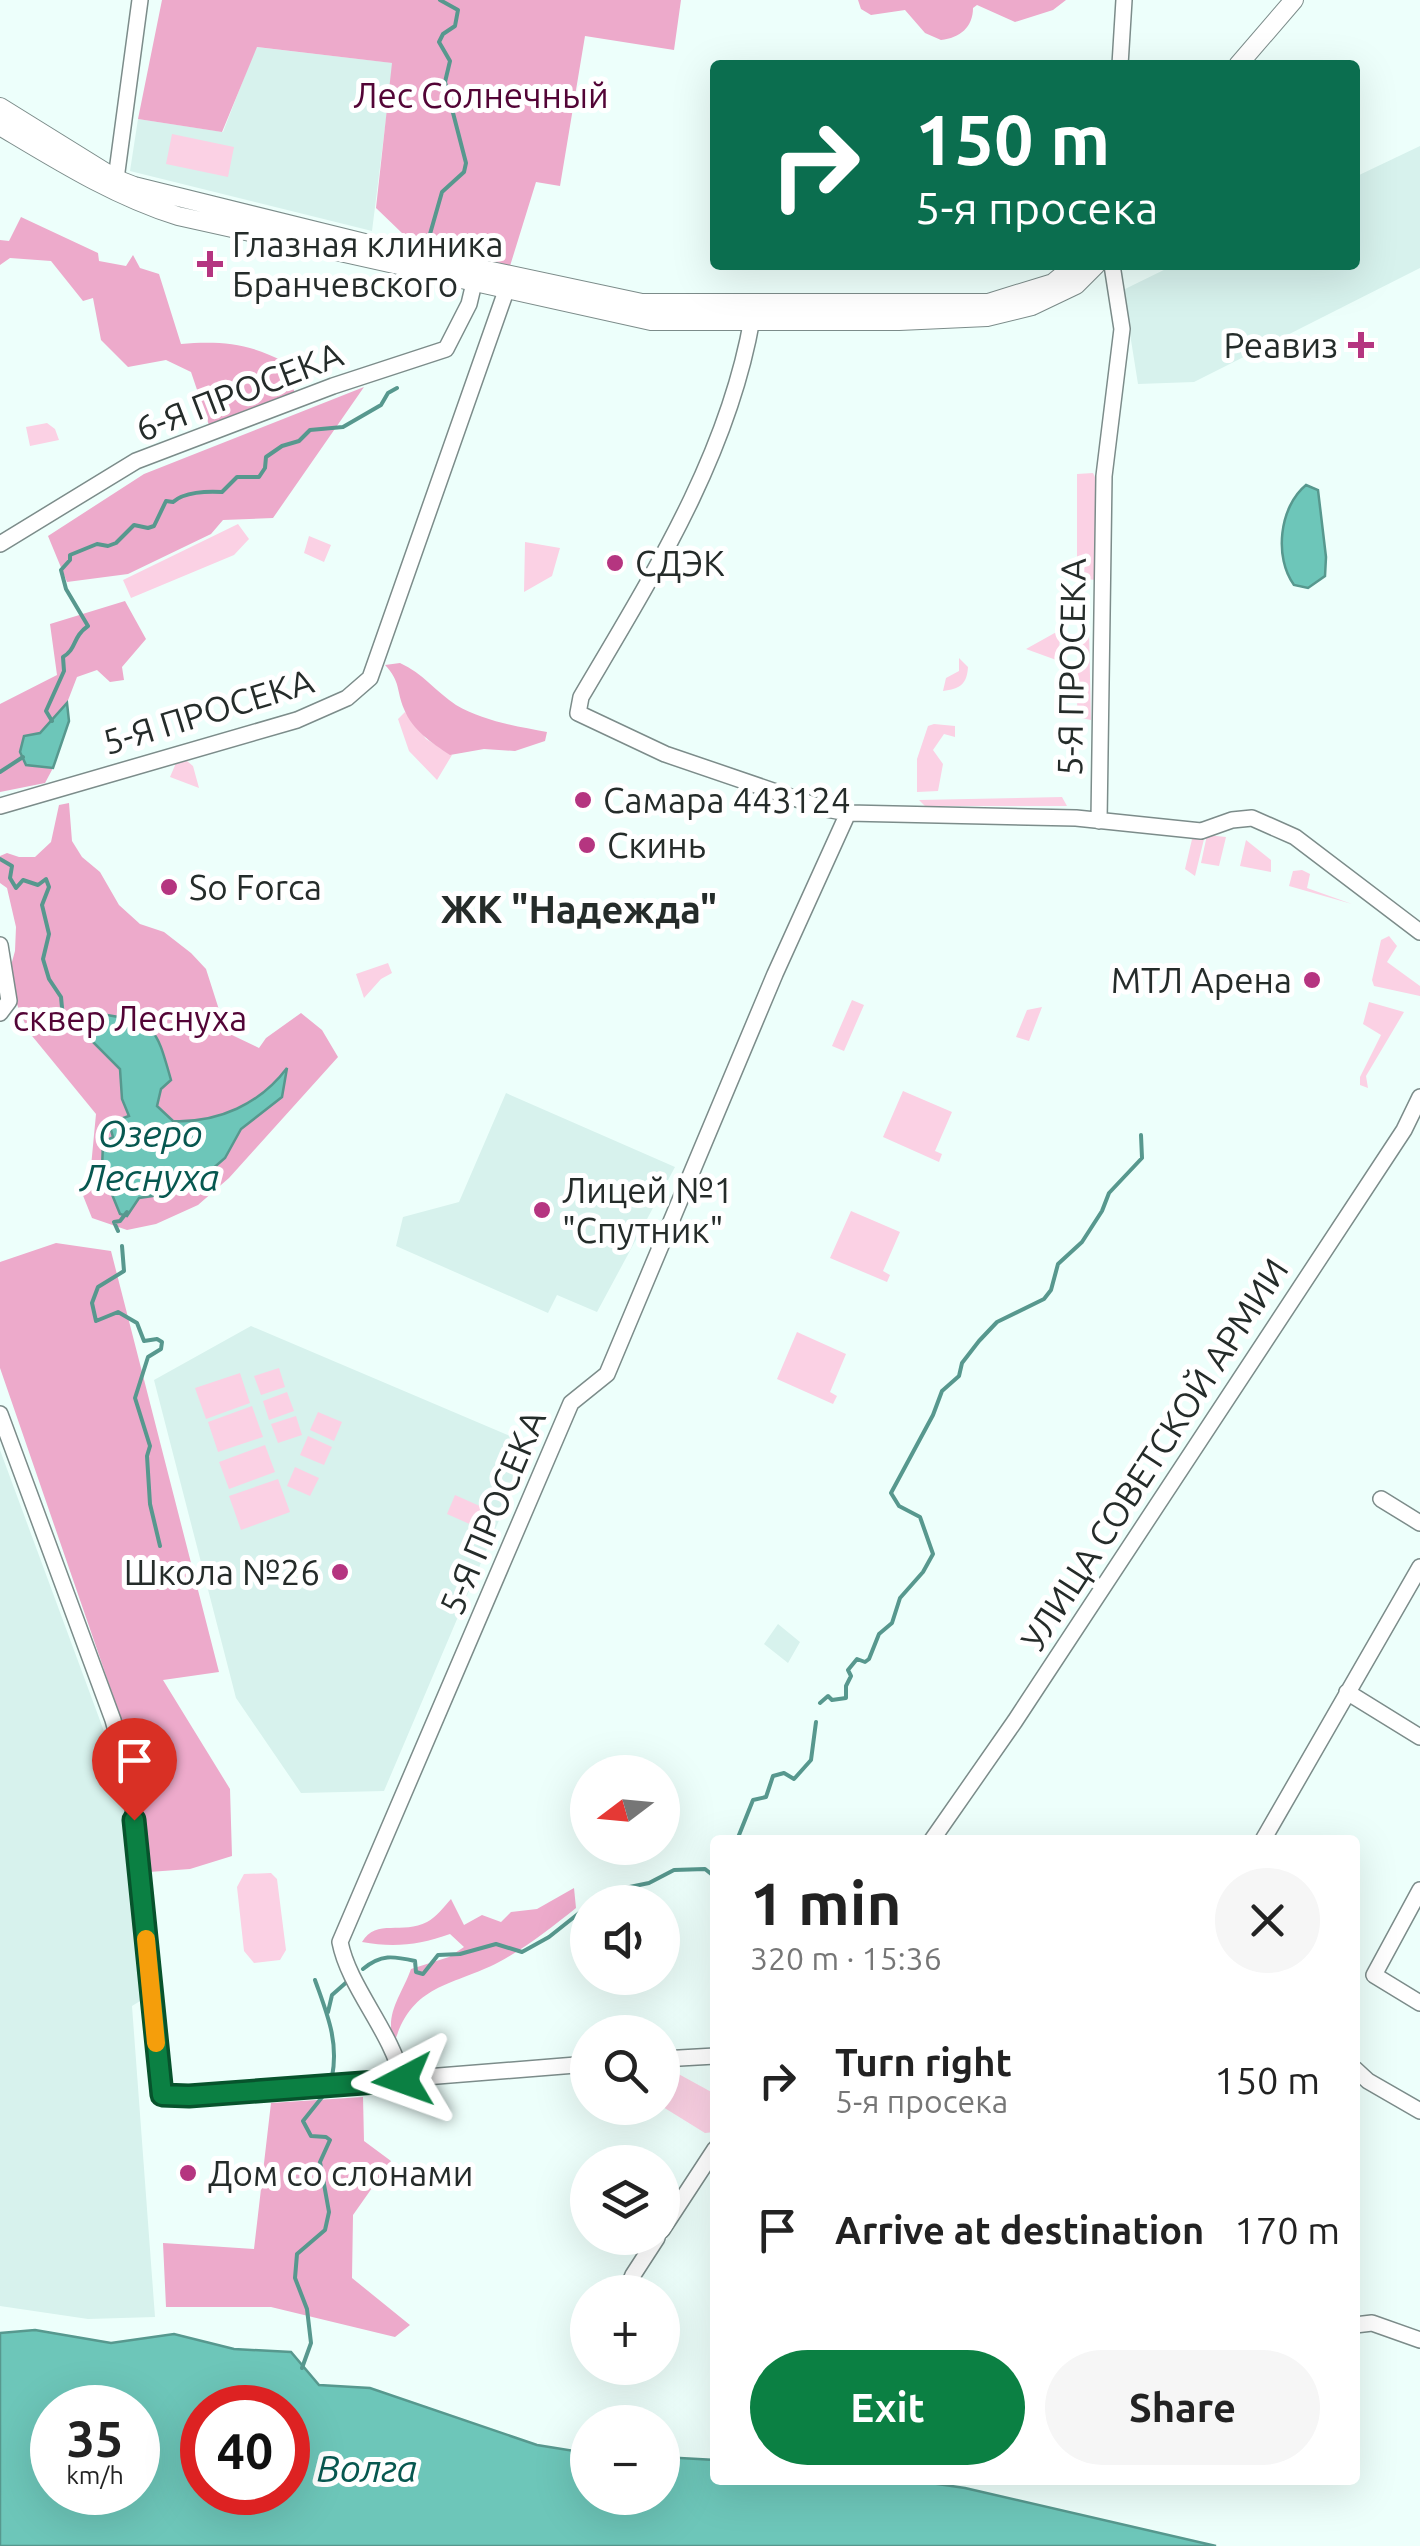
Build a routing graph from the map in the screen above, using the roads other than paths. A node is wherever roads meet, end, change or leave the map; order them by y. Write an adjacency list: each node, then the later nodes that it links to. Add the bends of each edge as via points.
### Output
1 (140, 0): 8 (street)
2 (1124, 0): 4 (street)
3 (1294, 0): 5 (main road)
4 (1120, 60)
5 (1245, 60)
6 (0, 106): 8 (main road)
7 (0, 126): 12 (main road, via 142,205)
8 (116, 179): 9 (main road, via 642,303 988,303 1053,283)
9 (1069, 270)
10 (1091, 270): 14 (main road, via 1076,286 1032,306 987,317)
11 (1113, 270): 18 (street, 5-Я ПРОСЕКА, via 1122,329 1104,476)
12 (474, 283): 13 (main road); 15 (street, 6-Я ПРОСЕКА, via 446,349 136,461)
13 (506, 290): 14 (main road, via 651,321); 16 (street, 5-Я ПРОСЕКА, via 370,678 347,698 297,720)
14 (752, 319): 17 (street, 5-Я ПРОСЕКА, via 732,402 672,541 578,712 664,754)
15 (0, 544)
16 (0, 806)
17 (848, 814): 18 (street, 5-Я ПРОСЕКА); 37 (street, 5-Я ПРОСЕКА, via 607,1374 571,1402 340,1942)
18 (1099, 821): 19 (street, via 1201,831 1252,818 1294,837)
19 (1420, 932)
20 (0, 945): 21 (street, via 9,1001)
21 (0, 1013)
22 (1420, 1098): 29 (street, УЛИЦА СОВЕТСКОЙ АРМИИ)
23 (0, 1414): 37 (street, via 130,1780 162,2095)
24 (1380, 1499): 25 (street)
25 (1420, 1523)
26 (1420, 1567): 27 (street)
27 (1347, 1692): 28 (street); 30 (street)
28 (1420, 1737)
29 (935, 1835)
30 (1266, 1835)
31 (1420, 1890): 32 (street, via 1374,1975)
32 (1420, 2002)
33 (710, 2056): 34 (street)
34 (680, 2057)
35 (570, 2066): 37 (street)
36 (1360, 2074): 38 (street)
37 (403, 2080)
38 (1420, 2111)
39 (710, 2157): 40 (street)
40 (680, 2202)
41 (1360, 2325): 42 (street)
42 (1420, 2340)

